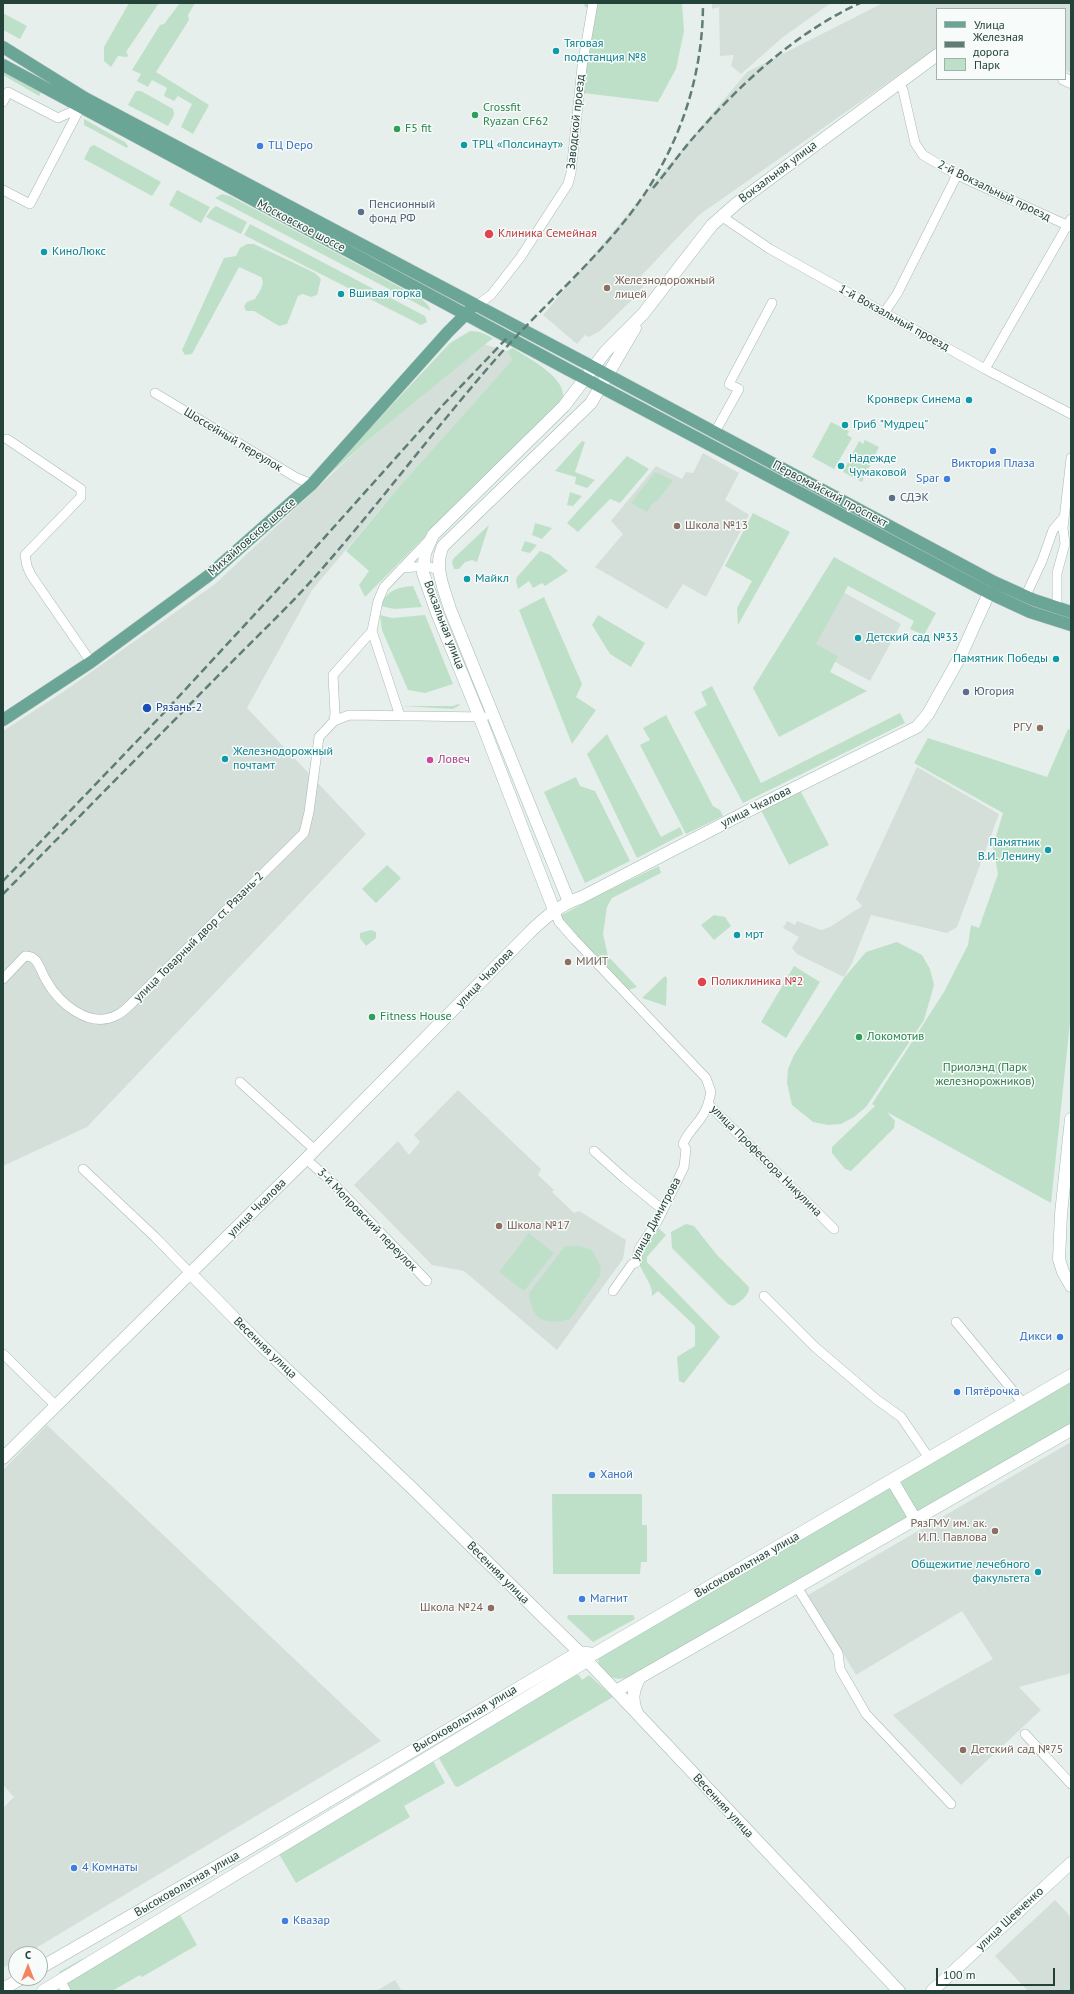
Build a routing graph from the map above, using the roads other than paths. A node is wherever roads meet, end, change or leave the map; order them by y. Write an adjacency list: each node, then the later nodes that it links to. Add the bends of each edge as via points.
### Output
1 (593, 3): 14 (street, Заводской проезд, via 582,67 572,173 568,184 490,297)
2 (3, 47): 8 (main road, Московское шоссе)
3 (936, 55): 5 (street, Вокзальная улица)
4 (3, 65): 8 (main road, Московское шоссе)
5 (899, 83): 9 (street, 2-й Вокзальный проезд, via 903,90 915,143 923,155); 11 (street, Вокзальная улица)
6 (6, 90): 7 (street); 8 (street, via 58,118)
7 (3, 102)
8 (83, 103): 10 (street, via 30,204); 14 (main road, Московское шоссе); 16 (main road, Московское шоссе)
9 (957, 175): 12 (street, 2-й Вокзальный проезд); 15 (street, via 897,294)
10 (3, 190)
11 (721, 216): 15 (street, 1-й Вокзальный проезд, via 770,249); 17 (street, Вокзальная улица)
12 (1070, 224): 19 (street)
13 (772, 302): 25 (street, via 729,384 739,389)
14 (476, 306): 16 (main road, Михайловское шоссе); 18 (main road, Московское шоссе)
15 (884, 313): 19 (street, 1-й Вокзальный проезд)
16 (466, 314): 21 (main road, Московское шоссе); 28 (main road, Михайловское шоссе)
17 (643, 314): 18 (street, Вокзальная улица); 20 (street, Вокзальная улица)
18 (593, 367): 20 (main road, Первомайский проспект); 21 (street, Вокзальная улица)
19 (985, 369): 24 (street, 1-й Вокзальный проезд)
20 (607, 375): 22 (street, Вокзальная улица); 25 (main road, Первомайский проспект)
21 (585, 378): 22 (main road, Московское шоссе); 30 (street, Вокзальная улица, via 564,406)
22 (600, 386): 33 (street, Вокзальная улица, via 591,403 443,546 438,560); 34 (main road, Первомайский проспект)
23 (155, 393): 28 (street, Шоссейный переулок, via 297,478)
24 (1071, 414)
25 (714, 432): 35 (main road, Первомайский проспект)
26 (7, 439): 40 (street, via 81,489 81,497 25,555 31,575)
27 (1071, 458): 29 (street)
28 (312, 484): 40 (main road, Михайловское шоссе, via 208,576)
29 (1064, 517): 35 (street, via 1053,530); 36 (street, via 1065,544 1057,573)
30 (434, 535): 31 (street, Вокзальная улица, via 428,545); 32 (street)
31 (423, 566): 32 (street); 33 (street, via 433,566); 43 (street, Вокзальная улица, via 437,613)
32 (402, 568): 39 (street, via 380,594)
33 (438, 570): 41 (street, Вокзальная улица, via 450,609)
34 (989, 593): 38 (main road, Первомайский проспект, via 1030,612); 46 (street, улица Чкалова, via 961,655 928,714 917,727)
35 (1025, 597): 36 (main road, Первомайский проспект)
36 (1057, 608): 37 (main road, Первомайский проспект)
37 (1071, 612)
38 (1071, 625)
39 (372, 631): 42 (street); 45 (street, via 333,675)
40 (91, 662): 44 (main road, Михайловское шоссе)
41 (493, 715): 43 (street); 46 (street, Вокзальная улица)
42 (400, 716): 43 (street); 45 (street, via 349,715)
43 (480, 718): 47 (street, Вокзальная улица)
44 (3, 720)
45 (334, 721): 48 (street, улица Товарный двор ст. Рязань-2, via 319,737 304,832 132,1004 116,1016 98,1020 77,1013 53,991 36,960 29,956 25,956)
46 (569, 902): 47 (street, улица Чкалова)
47 (554, 910): 50 (street, улица Профессора Никулина, via 559,922 574,939 706,1078 710,1092); 53 (street, улица Чкалова)
48 (3, 979)
49 (240, 1082): 53 (street, 3-й Мопровский переулок)
50 (708, 1104): 55 (street, улица Димитрова, via 703,1118 690,1130 682,1144 686,1149 684,1167); 56 (street, улица Профессора Никулина)
51 (1071, 1119): 59 (street, via 1059,1259)
52 (594, 1151): 55 (street)
53 (310, 1154): 57 (street, улица Чкалова); 58 (street, 3-й Мопровский переулок, via 333,1183)
54 (83, 1169): 57 (street, Весенняя улица)
55 (663, 1210): 60 (street, улица Димитрова, via 639,1249 636,1262)
56 (834, 1228)
57 (190, 1273): 66 (street, улица Чкалова); 73 (street, Весенняя улица)
58 (427, 1282)
59 (1071, 1286)
60 (613, 1291)
61 (764, 1296): 69 (street, via 815,1347 901,1417)
62 (956, 1322): 65 (street)
63 (3, 1354): 66 (street)
64 (1071, 1375): 65 (street, Высоковольтная улица)
65 (1023, 1403): 69 (street, Высоковольтная улица)
66 (56, 1406): 68 (street, улица Чкалова)
67 (1071, 1430): 71 (street)
68 (3, 1458)
69 (929, 1458): 70 (street, Высоковольтная улица)
70 (892, 1480): 71 (street); 73 (street, Высоковольтная улица, via 594,1654)
71 (915, 1519): 72 (street)
72 (797, 1588): 75 (street); 80 (street, via 838,1653 840,1669 866,1714)
73 (578, 1652): 74 (street, Весенняя улица); 82 (street, Высоковольтная улица, via 246,1850)
74 (587, 1661): 76 (street, Весенняя улица); 83 (street, Высоковольтная улица)
75 (640, 1677): 76 (street); 77 (street, via 634,1687 633,1696 633,1704)
76 (616, 1691): 77 (street, Весенняя улица)
77 (639, 1716): 85 (street, Весенняя улица)
78 (1025, 1734): 79 (street)
79 (1071, 1784)
80 (950, 1804)
81 (1071, 1863): 86 (street, улица Шевченко)
82 (48, 1963)
83 (63, 1986): 84 (street, Высоковольтная улица)
84 (42, 1991)
85 (899, 1991)
86 (932, 1991)

